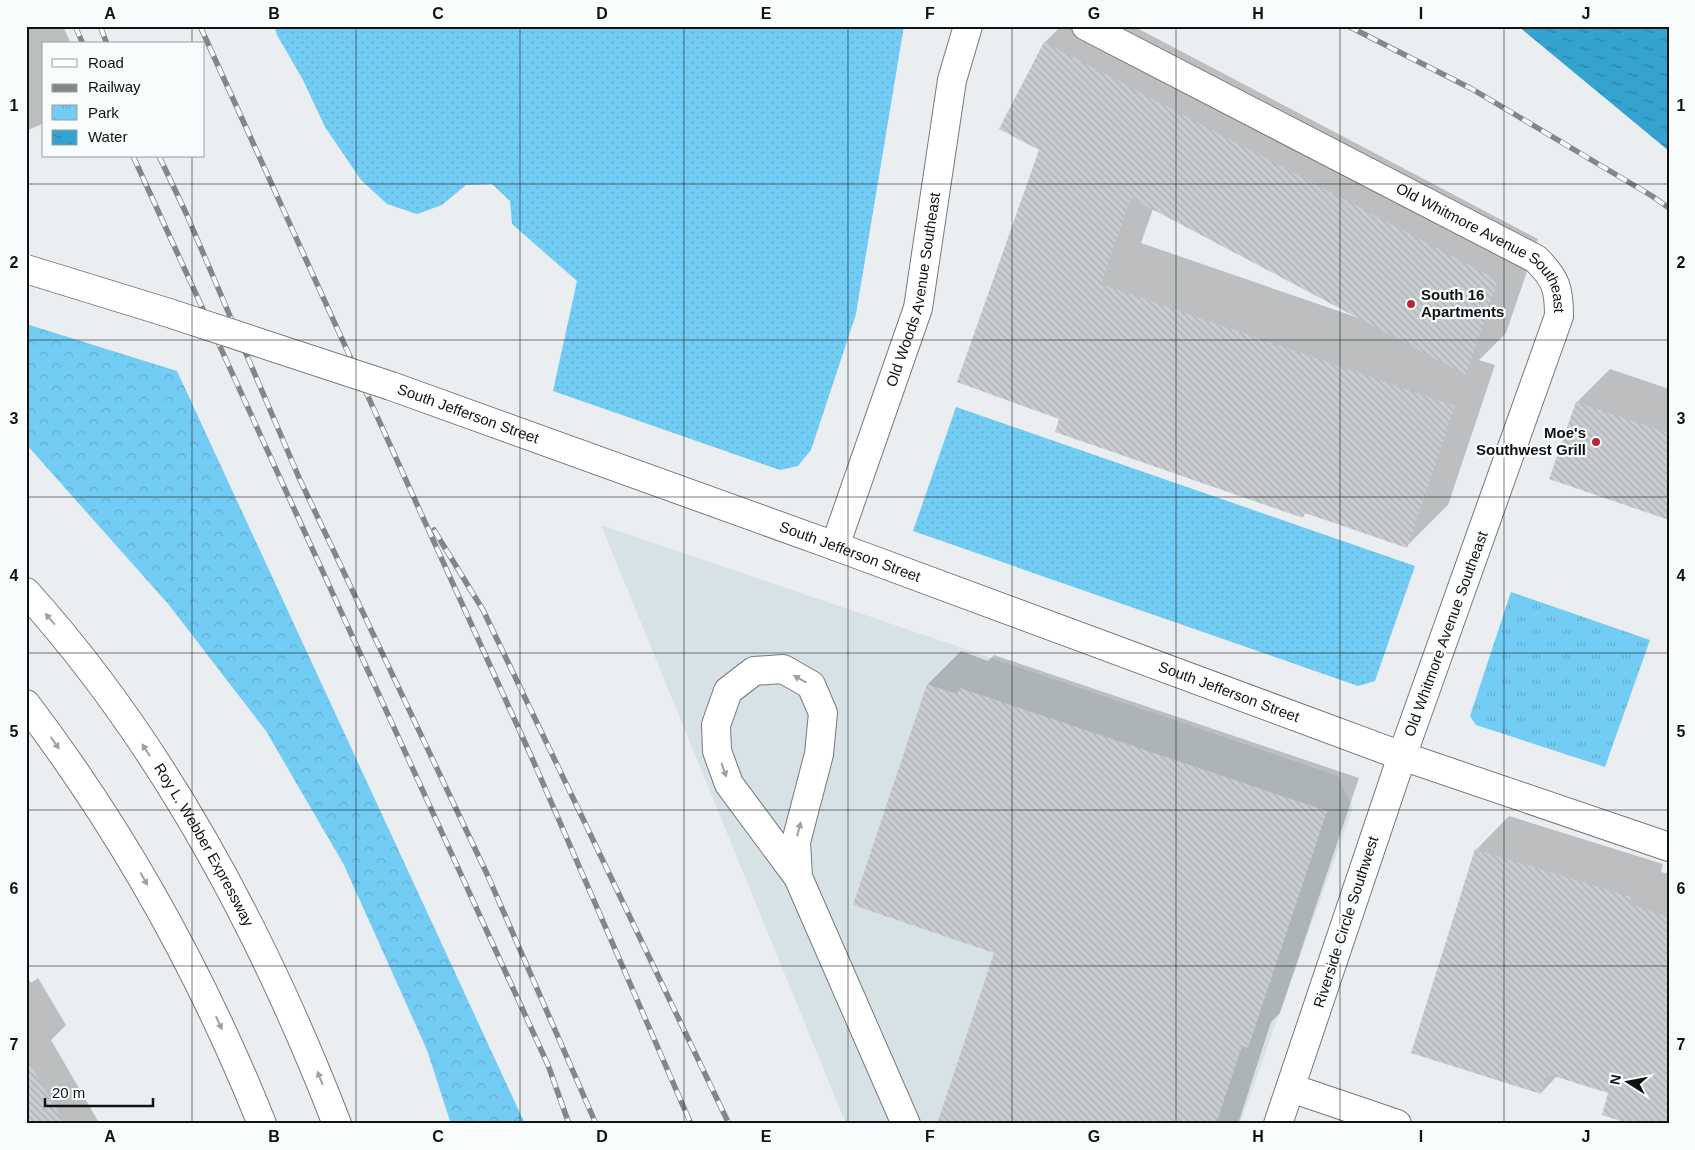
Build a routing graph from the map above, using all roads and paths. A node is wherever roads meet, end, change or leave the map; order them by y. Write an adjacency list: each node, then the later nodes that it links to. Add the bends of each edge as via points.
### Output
1 (968, 26): 4 (main road, Old Woods Avenue Southeast, via 952,80 918,308)
2 (1086, 26): 7 (main road, Old Whitmore Avenue Southeast, via 1536,259 1551,274 1559,294 1559,316)
3 (26, 269): 4 (main road, South Jefferson Street, bridge, via 391,386)
4 (835, 546): 7 (main road, South Jefferson Street)
5 (26, 592): 12 (main road, Roy L. Webber Expressway, one-way to 5, via 303,1036 258,941 192,820 126,719 53,621)
6 (26, 704): 11 (main road, one-way to 11, via 54,740 134,862 194,969)
7 (1402, 756): 8 (main road, South Jefferson Street); 10 (main road, Riverside Circle Southwest)
8 (1669, 847)
9 (798, 877): 9 (main road, one-way to 9, via 796,842 820,754 823,713 811,685 783,669 754,671 728,691 716,724 717,751 729,784); 13 (main road)
10 (1291, 1088): 14 (main road, Riverside Circle Southwest); 15 (main road)
11 (262, 1124)
12 (338, 1124)
13 (906, 1124)
14 (1278, 1124)
15 (1397, 1124)

